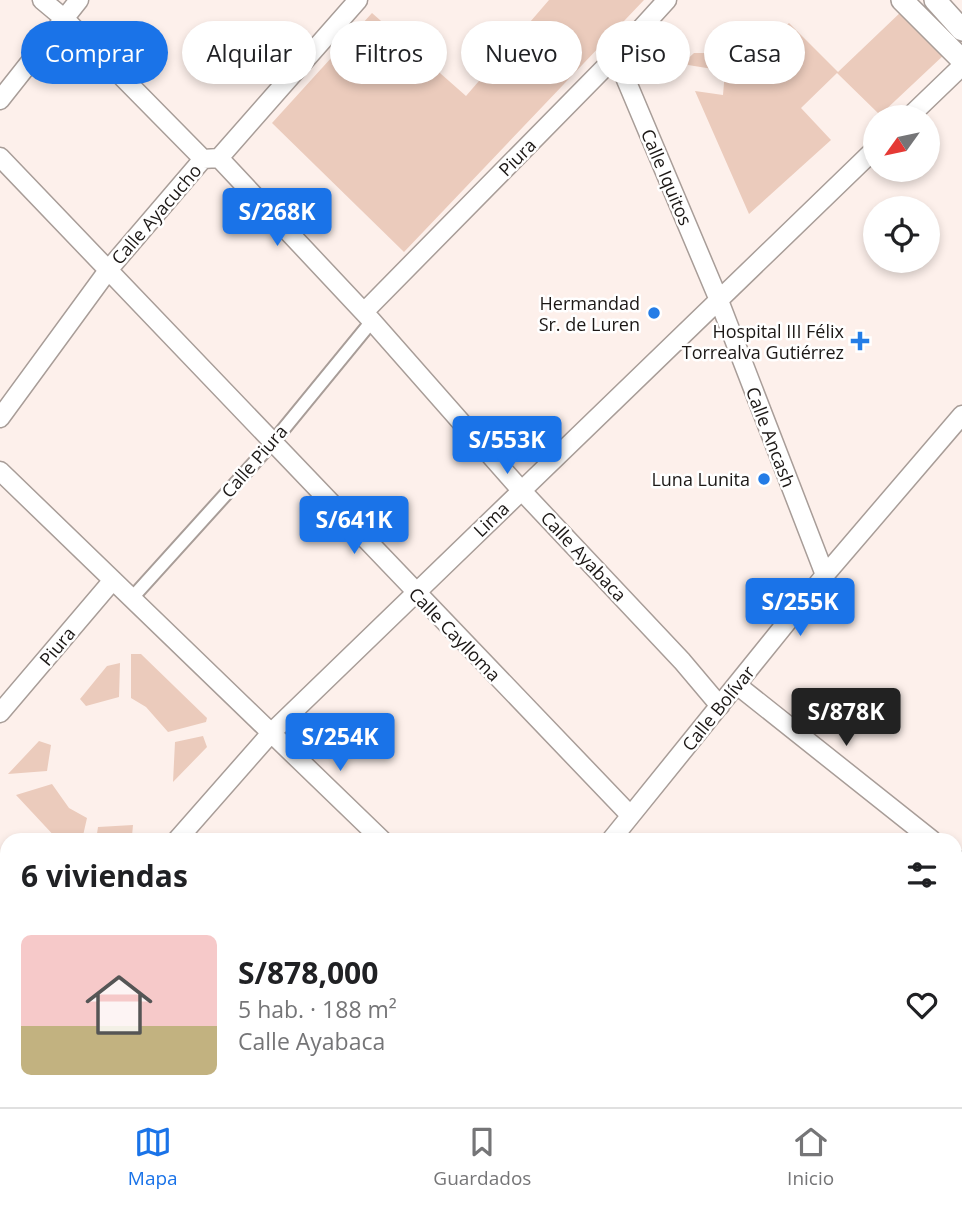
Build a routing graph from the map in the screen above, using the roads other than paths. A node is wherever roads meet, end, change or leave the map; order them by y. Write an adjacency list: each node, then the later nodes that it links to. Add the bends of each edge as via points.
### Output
1 (42, 0): 7 (street, Calle Ayabaca)
2 (79, 0): 7 (street)
3 (358, 0): 17 (street, Calle Ayacucho)
4 (667, 0): 8 (street, Piura)
5 (902, 0): 10 (street)
6 (935, 0): 9 (street)
7 (66, 20): 14 (street); 17 (street, Calle Ayabaca)
8 (648, 21)
9 (962, 30)
10 (962, 60)
11 (962, 66): 15 (street)
12 (596, 77): 21 (street, Piura)
13 (628, 84): 20 (street, Calle Iquitos)
14 (0, 100)
15 (921, 105)
16 (0, 157): 19 (street, Calle Caylloma)
17 (211, 158): 19 (street, Calle Ayacucho); 21 (street, Calle Ayabaca)
18 (863, 160): 20 (street, Lima)
19 (108, 269): 23 (street, Calle Ayacucho); 24 (street, Calle Caylloma)
20 (718, 298): 26 (street, Lima); 27 (street, Calle Ancash)
21 (368, 316): 24 (street, Calle Piura); 26 (street, Calle Ayabaca)
22 (962, 415): 27 (street, Calle Bolívar)
23 (0, 418)
24 (273, 442): 29 (street, Calle Caylloma); 30 (street, Calle Piura)
25 (0, 471): 28 (street)
26 (521, 490): 29 (street, Lima); 32 (street, Calle Ayabaca)
27 (825, 575): 31 (street, Calle Bolívar)
28 (113, 580): 30 (street); 33 (street, Piura)
29 (415, 593): 34 (street, Lima); 35 (street, Calle Caylloma)
30 (132, 598): 34 (street)
31 (737, 685): 32 (street, Calle Bolívar); 39 (street)
32 (720, 706): 35 (street, Calle Bolívar)
33 (0, 713)
34 (271, 733): 36 (street, Lima); 37 (street)
35 (630, 815): 38 (street, Calle Bolívar)
36 (183, 833)
37 (375, 833)
38 (616, 833)
39 (923, 833)

